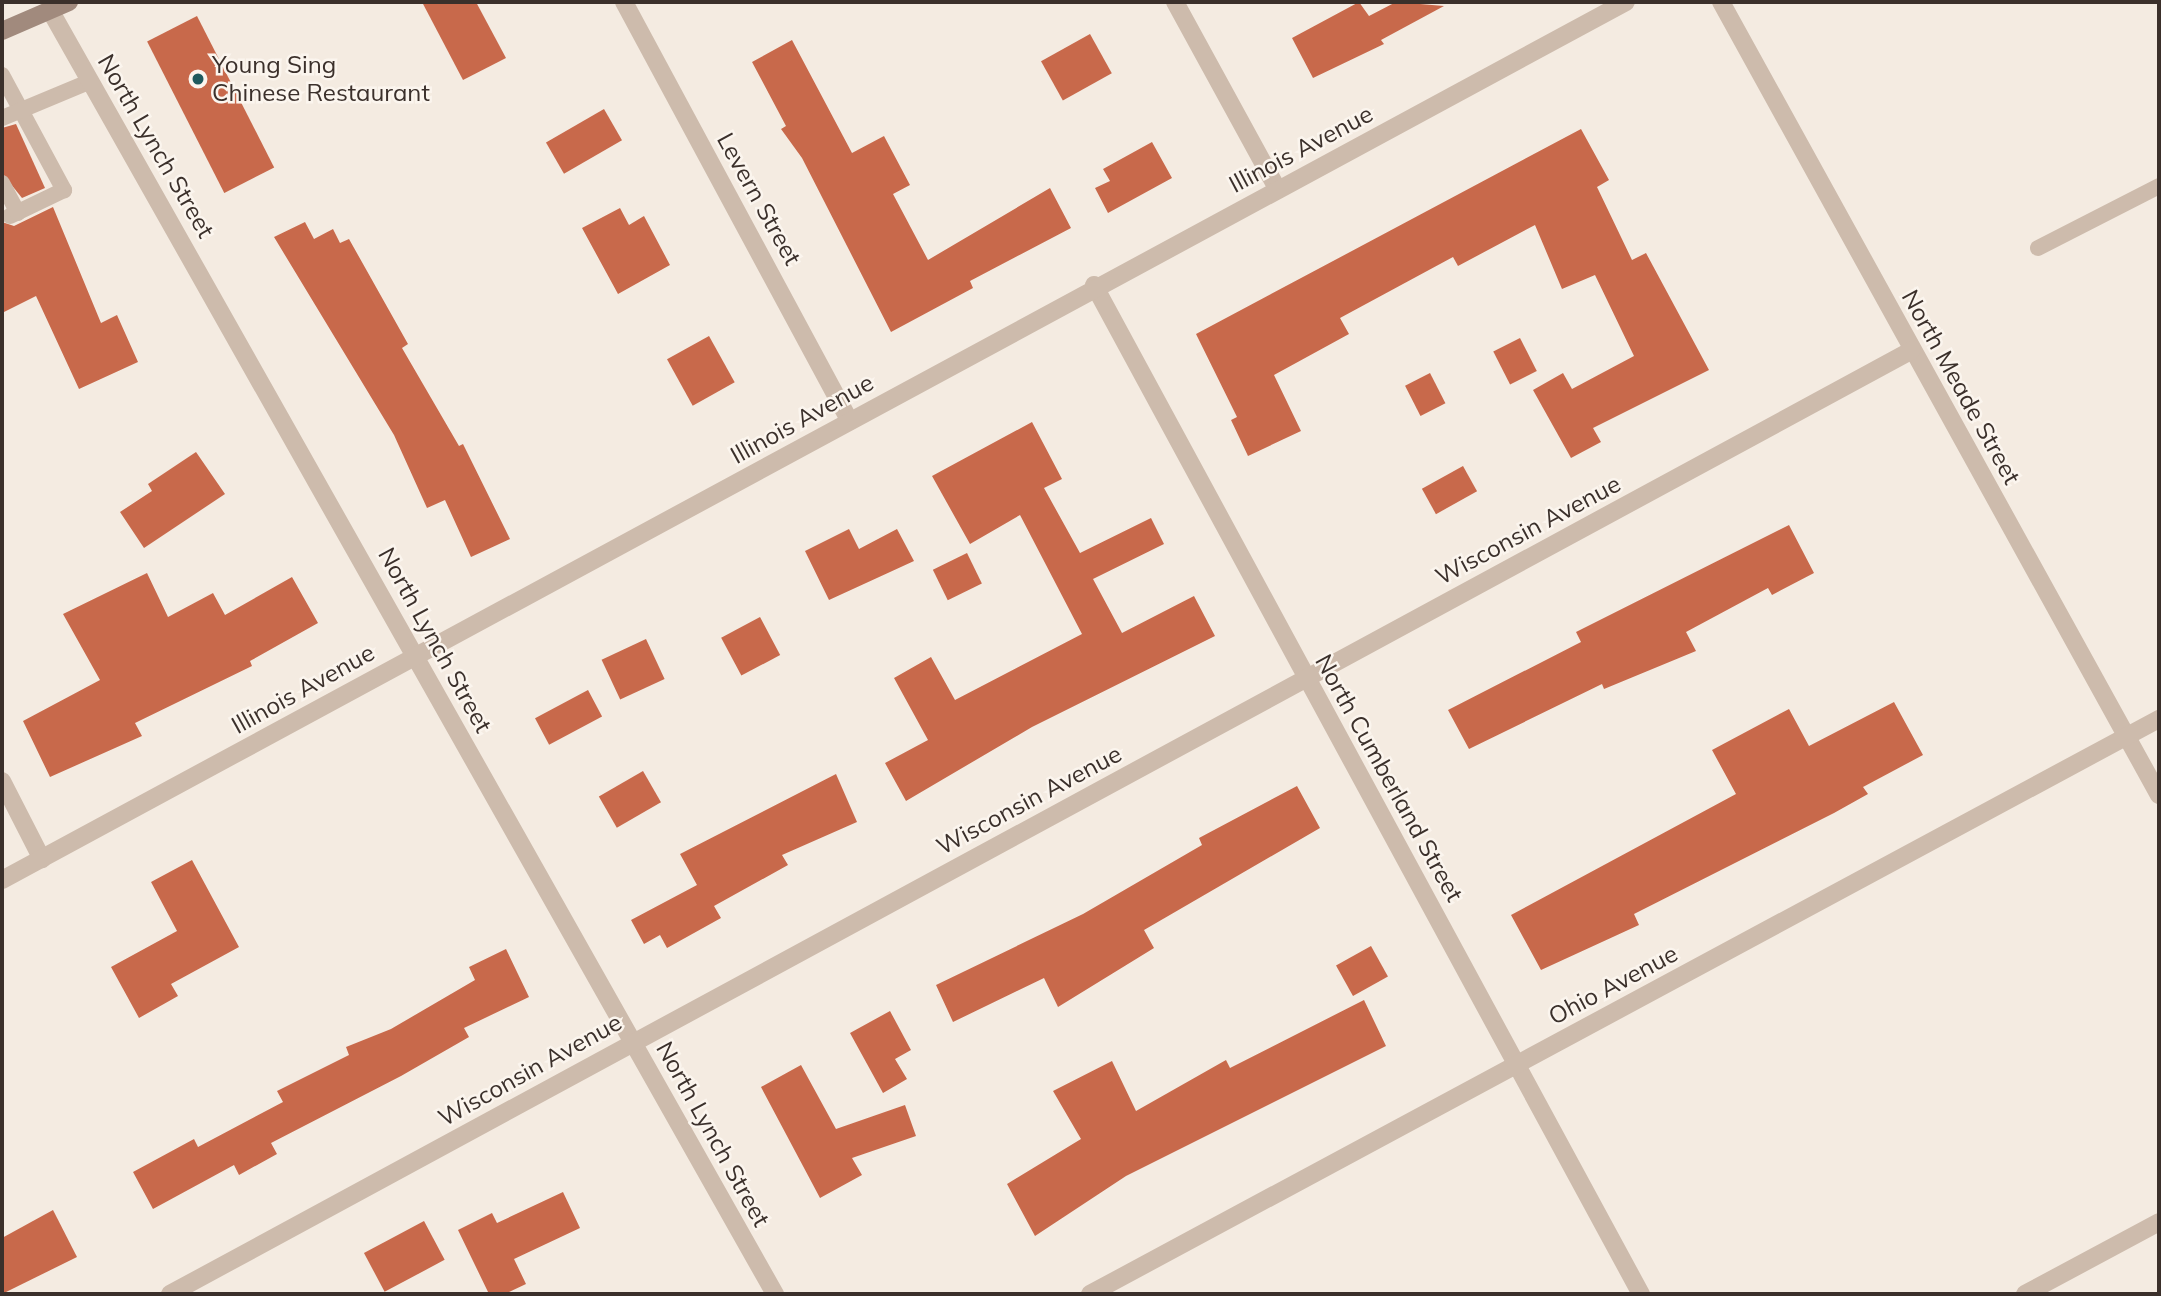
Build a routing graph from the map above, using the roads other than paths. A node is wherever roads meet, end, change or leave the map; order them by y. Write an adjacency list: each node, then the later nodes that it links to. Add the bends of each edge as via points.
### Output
1 (69, 2): 6 (main road)
2 (624, 2): 18 (street, Levern Street)
3 (1175, 2): 14 (street)
4 (1626, 2): 14 (street, Illinois Avenue)
5 (1721, 2): 17 (street, North Meade Street)
6 (50, 10): 7 (main road); 9 (street, North Lynch Street)
7 (2, 31)
8 (2, 75): 10 (lane)
9 (91, 81): 10 (lane); 19 (street, North Lynch Street)
10 (22, 109): 11 (lane); 12 (lane, via 64,190 14,214)
11 (2, 118)
12 (2, 183)
13 (2159, 186): 15 (lane)
14 (1278, 190): 16 (street, Illinois Avenue)
15 (2038, 248)
16 (1094, 285): 18 (street, Illinois Avenue); 20 (street, North Cumberland Street)
17 (1912, 349): 20 (street, Wisconsin Avenue); 22 (street, North Meade Street)
18 (850, 421): 19 (street, Illinois Avenue)
19 (416, 655): 25 (street, Illinois Avenue); 27 (street, North Lynch Street)
20 (1306, 678): 27 (street, Wisconsin Avenue); 28 (street, North Cumberland Street)
21 (2159, 719): 22 (street, Ohio Avenue)
22 (2128, 737): 24 (street, North Meade Street); 28 (street, Ohio Avenue)
23 (2, 781): 25 (street)
24 (2159, 795)
25 (42, 859): 26 (street, Illinois Avenue)
26 (2, 880)
27 (634, 1042): 30 (street, Wisconsin Avenue); 31 (street, North Lynch Street)
28 (1517, 1064): 32 (street, Ohio Avenue); 33 (street, North Cumberland Street)
29 (2159, 1222): 34 (street)
30 (170, 1294)
31 (775, 1294)
32 (1090, 1294)
33 (1641, 1294)
34 (2025, 1294)

